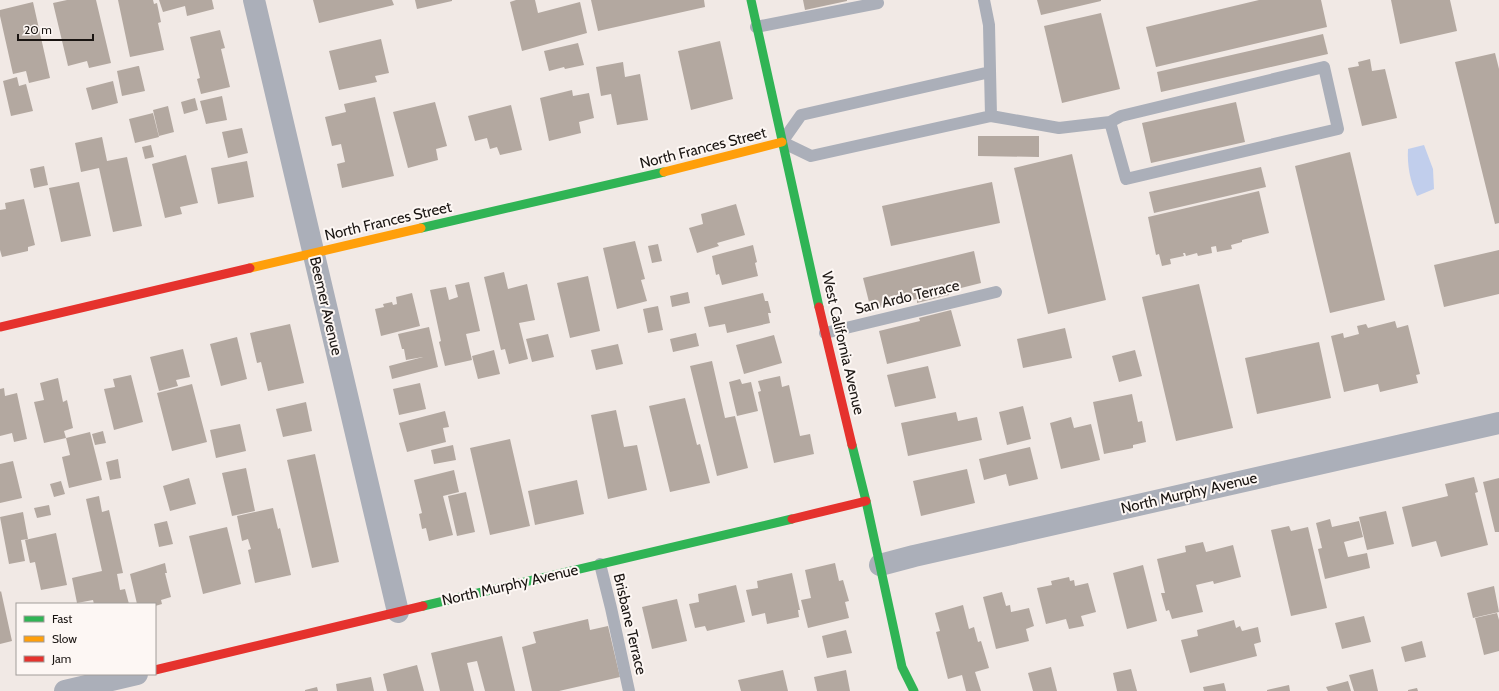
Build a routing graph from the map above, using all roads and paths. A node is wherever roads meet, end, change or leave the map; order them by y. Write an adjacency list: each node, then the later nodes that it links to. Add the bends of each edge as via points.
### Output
1 (254, 0): 10 (street, Beemer Avenue)
2 (750, 0): 5 (street, West California Avenue)
3 (984, 0): 6 (lane, via 989,24)
4 (878, 3): 5 (lane)
5 (756, 27): 9 (street, West California Avenue)
6 (990, 72): 7 (lane); 9 (lane, via 801,115)
7 (991, 116): 8 (lane, via 1059,128); 9 (lane, via 811,156)
8 (1110, 122): 8 (lane, via 1126,179 1338,129 1324,67 1121,116)
9 (782, 142): 10 (street, North Frances Street, via 673,170); 13 (street, West California Avenue)
10 (314, 253): 12 (street, North Frances Street); 18 (street, Beemer Avenue)
11 (996, 292): 13 (lane, San Ardo Terrace)
12 (0, 327)
13 (825, 333): 15 (street, West California Avenue)
14 (1499, 423): 17 (street, North Murphy Avenue)
15 (866, 501): 16 (street, North Murphy Avenue); 17 (street, West California Avenue)
16 (600, 564): 18 (street, North Murphy Avenue); 22 (lane, Brisbane Terrace)
17 (880, 565): 23 (street, West California Avenue, via 902,667)
18 (398, 612): 19 (street, North Murphy Avenue)
19 (156, 670)
20 (133, 675): 21 (street)
21 (65, 691)
22 (629, 691)
23 (914, 691)

